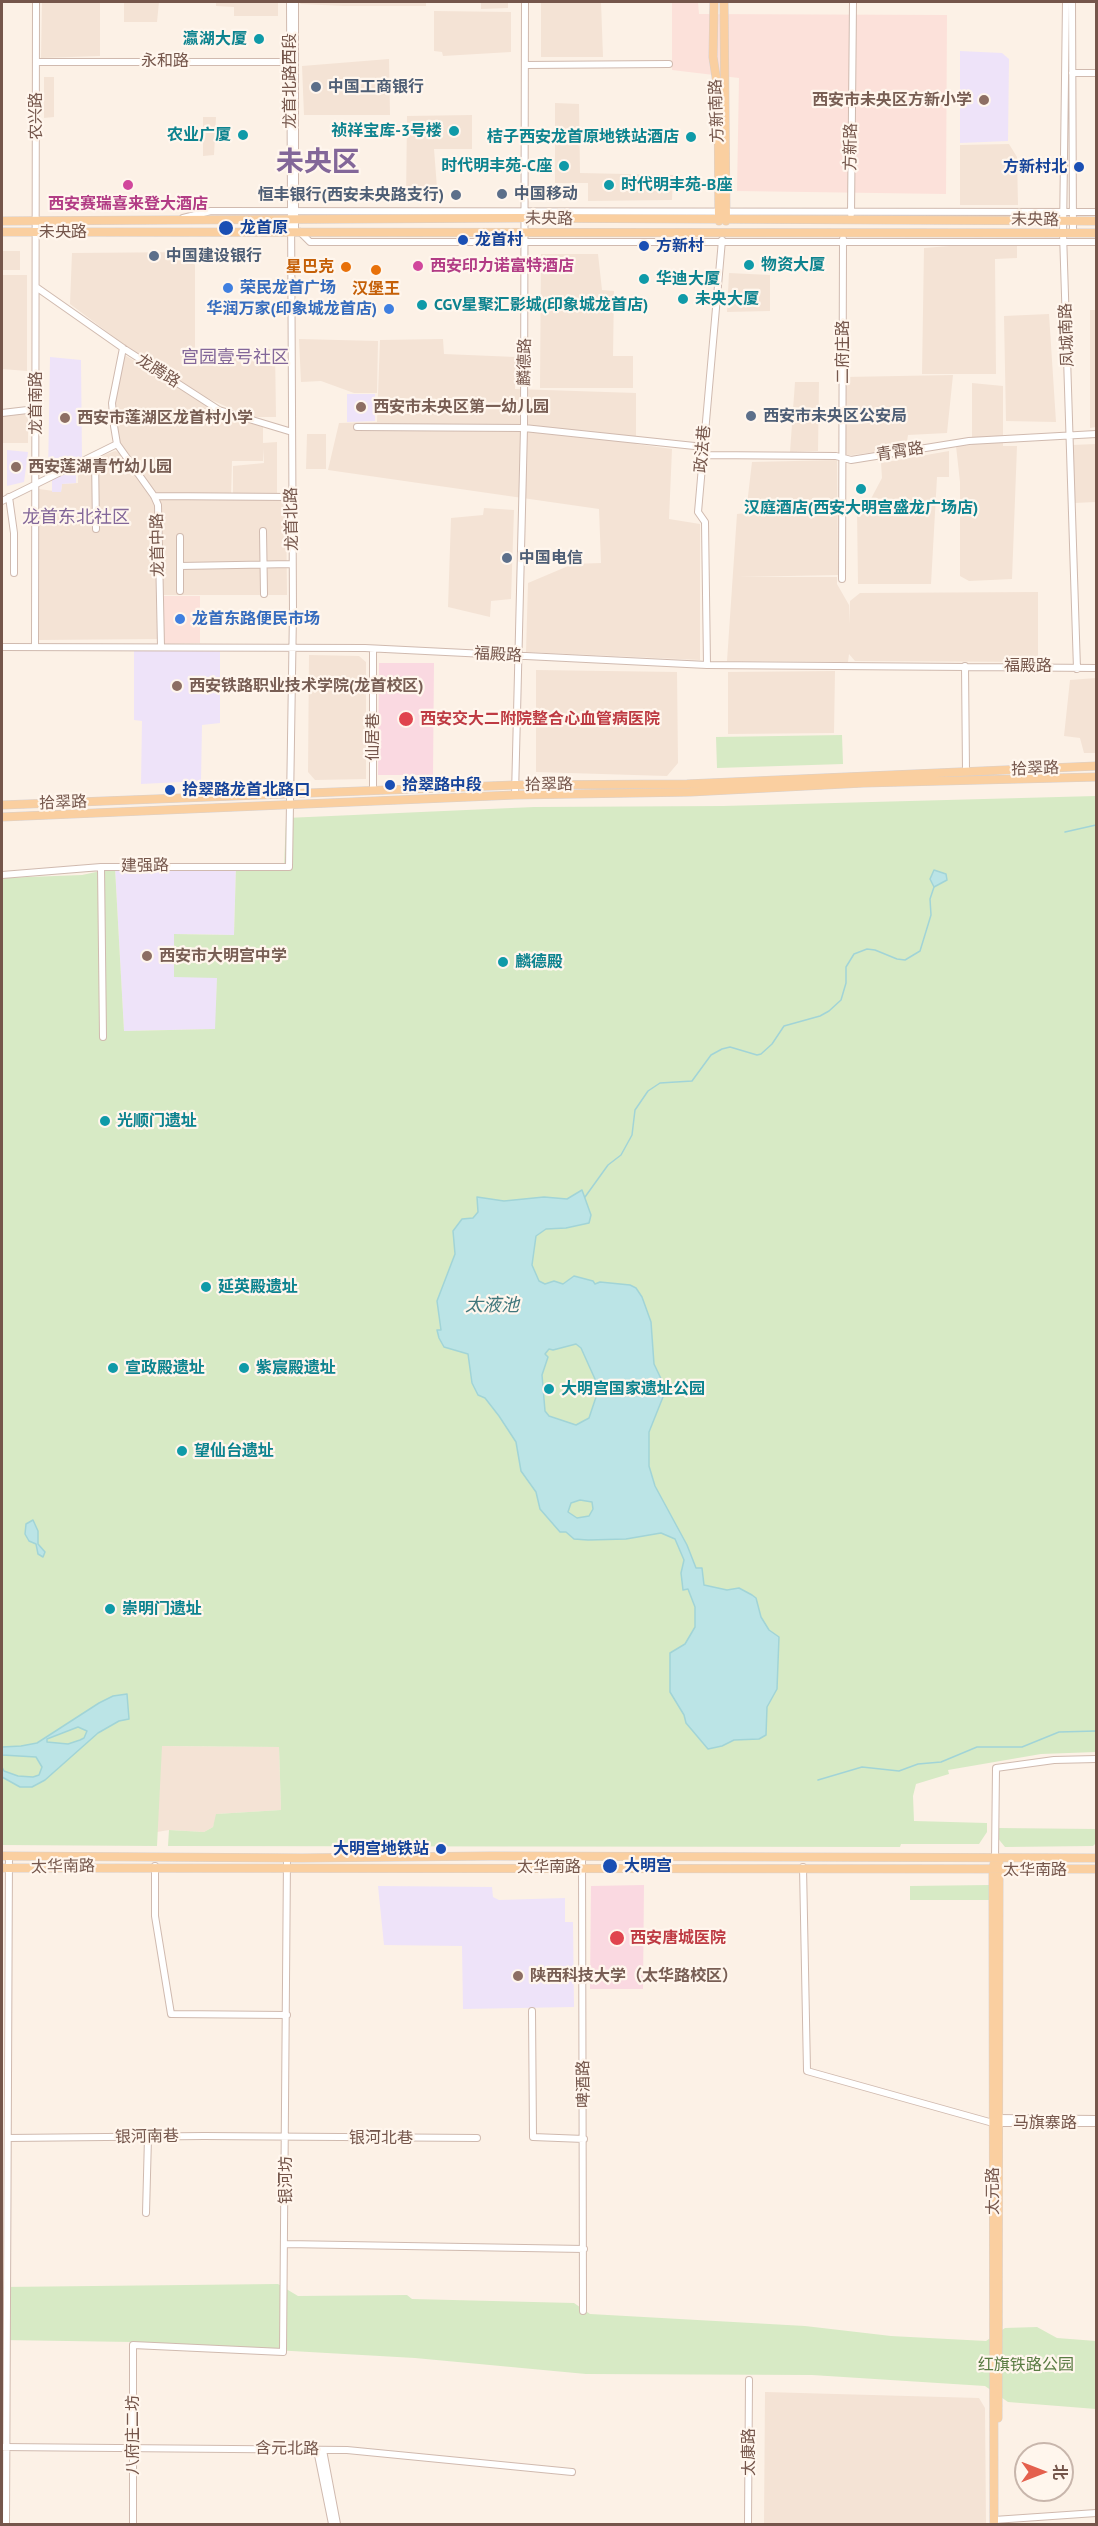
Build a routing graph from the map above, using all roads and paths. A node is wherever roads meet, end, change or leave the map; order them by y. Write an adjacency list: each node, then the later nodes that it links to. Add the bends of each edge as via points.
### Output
1 (36, 2): 10 (street, 农兴路)
2 (290, 2): 11 (street, 龙首北路西段)
3 (295, 2): 11 (street, 龙首北路西段)
4 (525, 2): 13 (street, 麟德路)
5 (714, 2): 16 (main road, 方新南路, via 713,57 718,90)
6 (724, 2): 16 (main road, 方新南路)
7 (854, 2): 17 (street, 方新路)
8 (1066, 2): 18 (street, 凤城南路)
9 (1072, 2): 14 (street, 凤城南路)
10 (36, 62): 11 (street, 永和路); 24 (street, 农兴路)
11 (292, 62): 22 (street, 龙首北路西段)
12 (669, 64): 13 (street)
13 (525, 65): 21 (street, 麟德路)
14 (1072, 73): 15 (street); 19 (street, 凤城南路)
15 (1096, 73)
16 (722, 211): 17 (street); 21 (street); 25 (main road, 方新南路)
17 (851, 211): 18 (street); 26 (street, 方新路)
18 (1065, 211): 19 (street); 27 (street, 凤城南路)
19 (1073, 211): 20 (street); 27 (street, 凤城南路)
20 (1096, 212)
21 (525, 215): 22 (main road, 未央路); 25 (main road, 未央路); 32 (street, 麟德路)
22 (293, 216): 24 (main road, 未央路); 31 (street, 龙首北路西段)
23 (2, 221): 24 (main road, 未央路)
24 (36, 221): 29 (street, 农兴路)
25 (722, 221): 26 (main road, 未央路)
26 (850, 221): 27 (main road, 未央路)
27 (1069, 221): 28 (main road, 未央路); 35 (street, 凤城南路); 36 (street, 凤城南路)
28 (1096, 221)
29 (36, 231): 30 (main road, 未央路); 31 (main road, 未央路); 42 (street, 龙首南路)
30 (2, 232)
31 (295, 232): 32 (main road, 未央路); 39 (street, via 310,242); 48 (street, 龙首北路)
32 (525, 232): 37 (main road, 未央路); 39 (street, 麟德路)
33 (843, 232): 35 (main road, 未央路); 37 (main road, 未央路); 38 (street, 二府庄路)
34 (1096, 232): 36 (main road, 未央路)
35 (1064, 233): 36 (main road, 未央路); 40 (street, 凤城南路)
36 (1073, 233)
37 (722, 237): 38 (street); 39 (street); 52 (street, 政法巷)
38 (843, 241): 40 (street); 55 (street, 二府庄路)
39 (526, 242): 47 (street, 麟德路)
40 (1064, 242): 41 (street); 50 (street, 凤城南路)
41 (1096, 242)
42 (36, 287): 43 (street, 龙腾路); 44 (street, 龙首南路)
43 (123, 348): 48 (street, 龙腾路, via 219,411); 51 (street, 龙首中路, via 112,403)
44 (36, 409): 45 (street); 56 (street, 龙首南路)
45 (2, 413)
46 (357, 427): 47 (street)
47 (524, 428): 52 (street); 76 (street, 麟德路)
48 (292, 432): 59 (street, 龙首北路)
49 (1096, 434): 50 (street, 青霄路)
50 (1071, 435): 55 (street, 青霄路, via 969,441 851,460); 79 (street, 凤城南路)
51 (117, 444): 54 (street); 57 (street, 龙首中路)
52 (704, 447): 53 (street, 政法巷)
53 (703, 455): 55 (street, 青霄路); 77 (street, 政法巷, via 698,512 705,522)
54 (95, 456): 56 (street); 61 (street)
55 (843, 458): 68 (street, 二府庄路)
56 (35, 484): 58 (street); 73 (street, 龙首南路)
57 (154, 496): 59 (street); 71 (street, 龙首中路, via 158,505)
58 (9, 497): 60 (street); 67 (street)
59 (291, 497): 64 (street, 龙首北路)
60 (2, 501)
61 (96, 529)
62 (263, 531): 66 (street)
63 (180, 537): 65 (street)
64 (292, 564): 66 (street); 74 (street, 龙首北路)
65 (180, 566): 66 (street); 69 (street)
66 (263, 566): 70 (street)
67 (14, 573)
68 (842, 579)
69 (180, 591)
70 (264, 594)
71 (161, 646): 73 (street, 福殿路); 74 (street, 福殿路)
72 (2, 647): 73 (street, 福殿路)
73 (35, 647)
74 (292, 647): 75 (street, 福殿路); 86 (street, 龙首北路)
75 (373, 649): 76 (street, 福殿路); 85 (street, 仙居巷)
76 (519, 656): 77 (street, 福殿路); 84 (street, 麟德路)
77 (707, 664): 78 (street, 福殿路)
78 (964, 667): 79 (street, 福殿路); 82 (street)
79 (1077, 667): 80 (street, 福殿路)
80 (1096, 667)
81 (1096, 766): 82 (main road, 拾翠路)
82 (966, 771): 84 (main road, 拾翠路, via 687,784)
83 (1096, 777): 87 (main road, 拾翠路)
84 (514, 785): 85 (main road, 拾翠路); 87 (street, 麟德路)
85 (373, 790): 86 (main road, 拾翠路)
86 (291, 794): 88 (main road, 拾翠路); 89 (street, 龙首北路)
87 (515, 795): 89 (main road, 拾翠路)
88 (2, 805)
89 (291, 806): 90 (main road, 拾翠路); 92 (street, 龙首北路)
90 (2, 817)
91 (101, 867): 92 (street, 建强路); 93 (street, 建强路); 94 (street)
92 (289, 867)
93 (2, 875)
94 (103, 1037)
95 (1096, 1759): 99 (street, via 996,1768)
96 (5, 1856): 98 (main road, 太华南路); 105 (street)
97 (582, 1856): 98 (main road, 太华南路); 99 (main road, 太华南路); 103 (street, 啤酒路)
98 (287, 1858): 102 (street, 银河坊)
99 (997, 1858): 100 (main road, 太华南路); 107 (main road, 太元路)
100 (1096, 1858)
101 (155, 1866): 102 (main road, 太华南路); 105 (main road, 太华南路); 110 (street, via 155,1916 171,2014)
102 (287, 1867): 103 (main road, 太华南路); 110 (street, 银河坊)
103 (581, 1867): 104 (main road, 太华南路); 118 (street, 啤酒路)
104 (803, 1867): 107 (main road, 太华南路); 112 (street, via 807,2071)
105 (5, 1868): 108 (street)
106 (1096, 1869): 107 (main road, 太华南路)
107 (996, 1870): 112 (main road, 太元路)
108 (5, 2011): 116 (street)
109 (532, 2011): 118 (street, via 533,2137)
110 (286, 2015): 115 (street, 银河坊)
111 (1096, 2119): 112 (street, 马旗寨路)
112 (996, 2121): 113 (street, 马旗寨路); 130 (main road, 太元路)
113 (1096, 2123)
114 (148, 2137): 115 (street, 银河南巷); 116 (street, 银河南巷); 119 (street)
115 (286, 2137): 117 (street, 银河北巷); 120 (street, 银河坊)
116 (8, 2138): 125 (street)
117 (477, 2138)
118 (584, 2139): 121 (street, 啤酒路)
119 (146, 2214)
120 (286, 2244): 121 (street); 123 (street, 银河坊, via 284,2352)
121 (584, 2249): 122 (street, 啤酒路)
122 (583, 2311)
123 (133, 2345): 126 (street, 八府庄二坊)
124 (749, 2380): 135 (street, 太康路)
125 (4, 2447): 126 (street, 含元北路); 131 (street)
126 (132, 2448): 127 (street, 含元北路); 132 (street, 八府庄二坊)
127 (320, 2450): 128 (street, 含元北路); 133 (street); 134 (street)
128 (572, 2472)
129 (1096, 2513): 130 (street)
130 (996, 2522)
131 (6, 2524)
132 (133, 2524)
133 (332, 2524)
134 (337, 2524)
135 (748, 2524)

